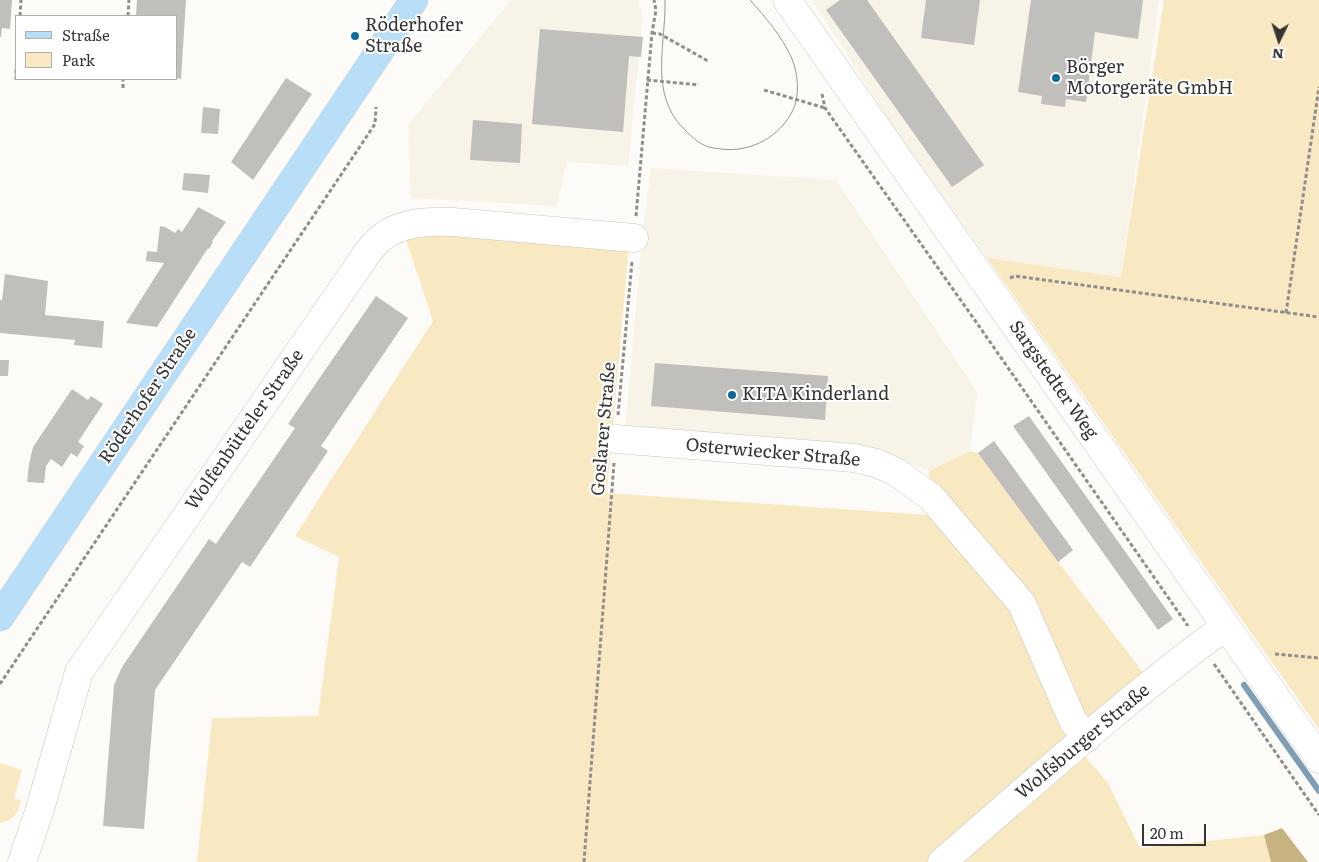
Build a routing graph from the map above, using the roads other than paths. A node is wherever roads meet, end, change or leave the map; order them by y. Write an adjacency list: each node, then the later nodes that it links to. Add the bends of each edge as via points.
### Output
1 (414, 0): 5 (main road, Röderhofer Straße)
2 (787, 0): 6 (street, Sargstedter Weg)
3 (634, 238): 11 (street, Wolfenbütteler Straße, via 430,221 398,229 381,238 79,672)
4 (616, 439): 7 (street, Osterwiecker Straße, via 854,458 896,472 931,497 1022,604 1073,721)
5 (0, 617)
6 (1226, 626): 7 (street, Wolfsburger Straße); 8 (street, Sargstedter Weg)
7 (1087, 738): 12 (street, Wolfsburger Straße)
8 (1319, 759)
9 (0, 861): 10 (street)
10 (4, 862)
11 (22, 862)
12 (942, 862)

